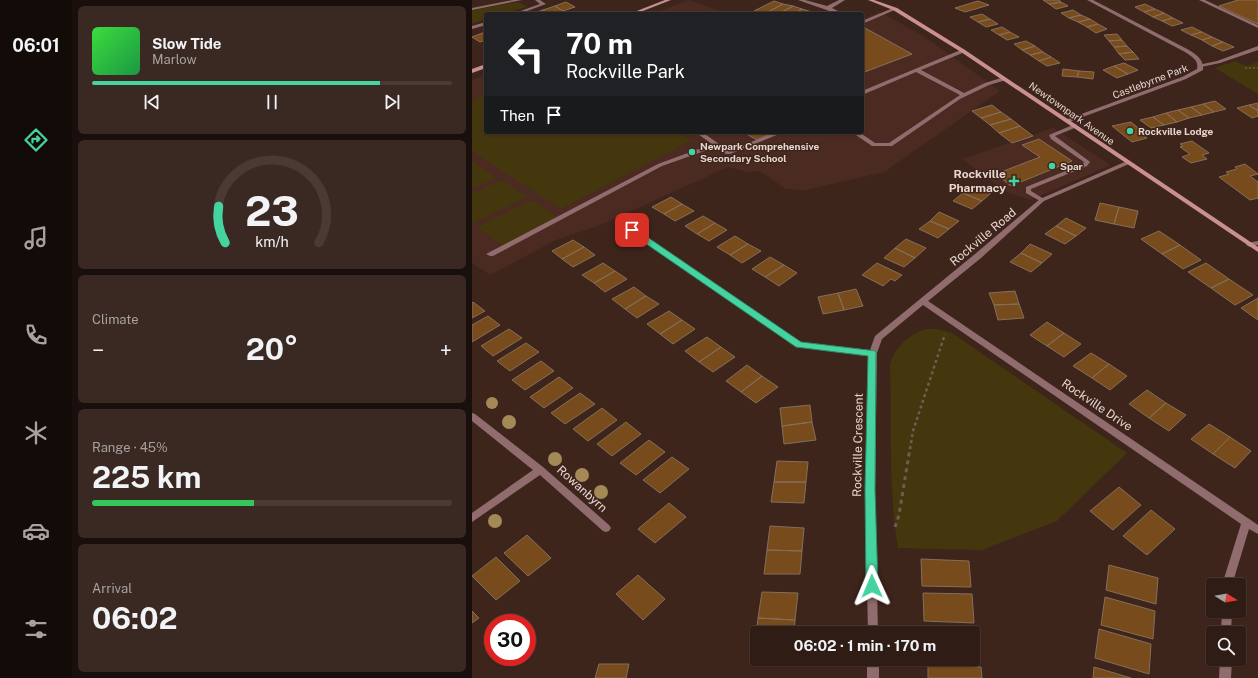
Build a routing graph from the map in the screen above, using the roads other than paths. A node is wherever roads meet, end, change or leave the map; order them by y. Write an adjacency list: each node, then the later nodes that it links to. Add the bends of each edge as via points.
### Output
1 (520, 0): 11 (street)
2 (537, 0): 14 (street, via 544,4)
3 (669, 0): 15 (main road)
4 (800, 0): 12 (street)
5 (843, 0): 12 (street)
6 (870, 0): 13 (main road, Newtownpark Avenue)
7 (1089, 0): 23 (street, Castlebyrne Park, via 1187,51 1197,57)
8 (1201, 0): 10 (street)
9 (1214, 2): 10 (street)
10 (1209, 3): 19 (street)
11 (472, 8)
12 (828, 8): 16 (street)
13 (895, 9): 17 (street); 22 (main road, Newtownpark Avenue)
14 (520, 12)
15 (636, 12)
16 (837, 12)
17 (864, 22)
18 (484, 24): 20 (street)
19 (1258, 27)
20 (472, 28)
21 (1258, 48): 23 (street, via 1218,62)
22 (963, 50): 25 (street); 27 (main road, Newtownpark Avenue)
23 (1201, 64): 30 (street, Castlebyrne Park, via 1200,70 1184,78)
24 (484, 67): 26 (main road)
25 (916, 70): 28 (street); 29 (street)
26 (472, 71)
27 (1004, 79): 29 (street); 30 (main road, Newtownpark Avenue)
28 (864, 92)
29 (964, 95): 34 (street, via 890,145 874,145)
30 (1067, 120): 31 (main road, Newtownpark Avenue)
31 (1075, 126): 36 (main road, Newtownpark Avenue); 37 (street, via 1052,135 1052,138 1087,162 1028,188 1028,192)
32 (701, 134): 35 (street)
33 (776, 134): 35 (street, via 728,153)
34 (858, 134)
35 (716, 145): 42 (street, via 660,165)
36 (1128, 163): 37 (street, Rockville Road); 40 (main road, Newtownpark Avenue)
37 (1042, 200): 43 (street, Rockville Road)
38 (632, 230): 44 (street, via 799,345)
39 (1258, 243): 40 (street)
40 (1250, 245): 41 (main road, Newtownpark Avenue)
41 (1258, 250)
42 (490, 254)
43 (922, 301): 44 (street, Rockville Road, via 878,338); 48 (street, Rockville Drive)
44 (873, 353): 52 (street, Rockville Crescent, via 870,490)
45 (472, 416): 46 (street, Rowanbyrn)
46 (540, 470): 47 (street, Rowanbyrn); 49 (street, Rowanbyrn)
47 (472, 518)
48 (1246, 523): 50 (street, Rockville Drive); 51 (street)
49 (606, 528)
50 (1258, 530)
51 (1230, 578)
52 (873, 626)
53 (873, 666): 55 (street)
54 (1226, 666): 56 (street)
55 (873, 678)
56 (1225, 678)

